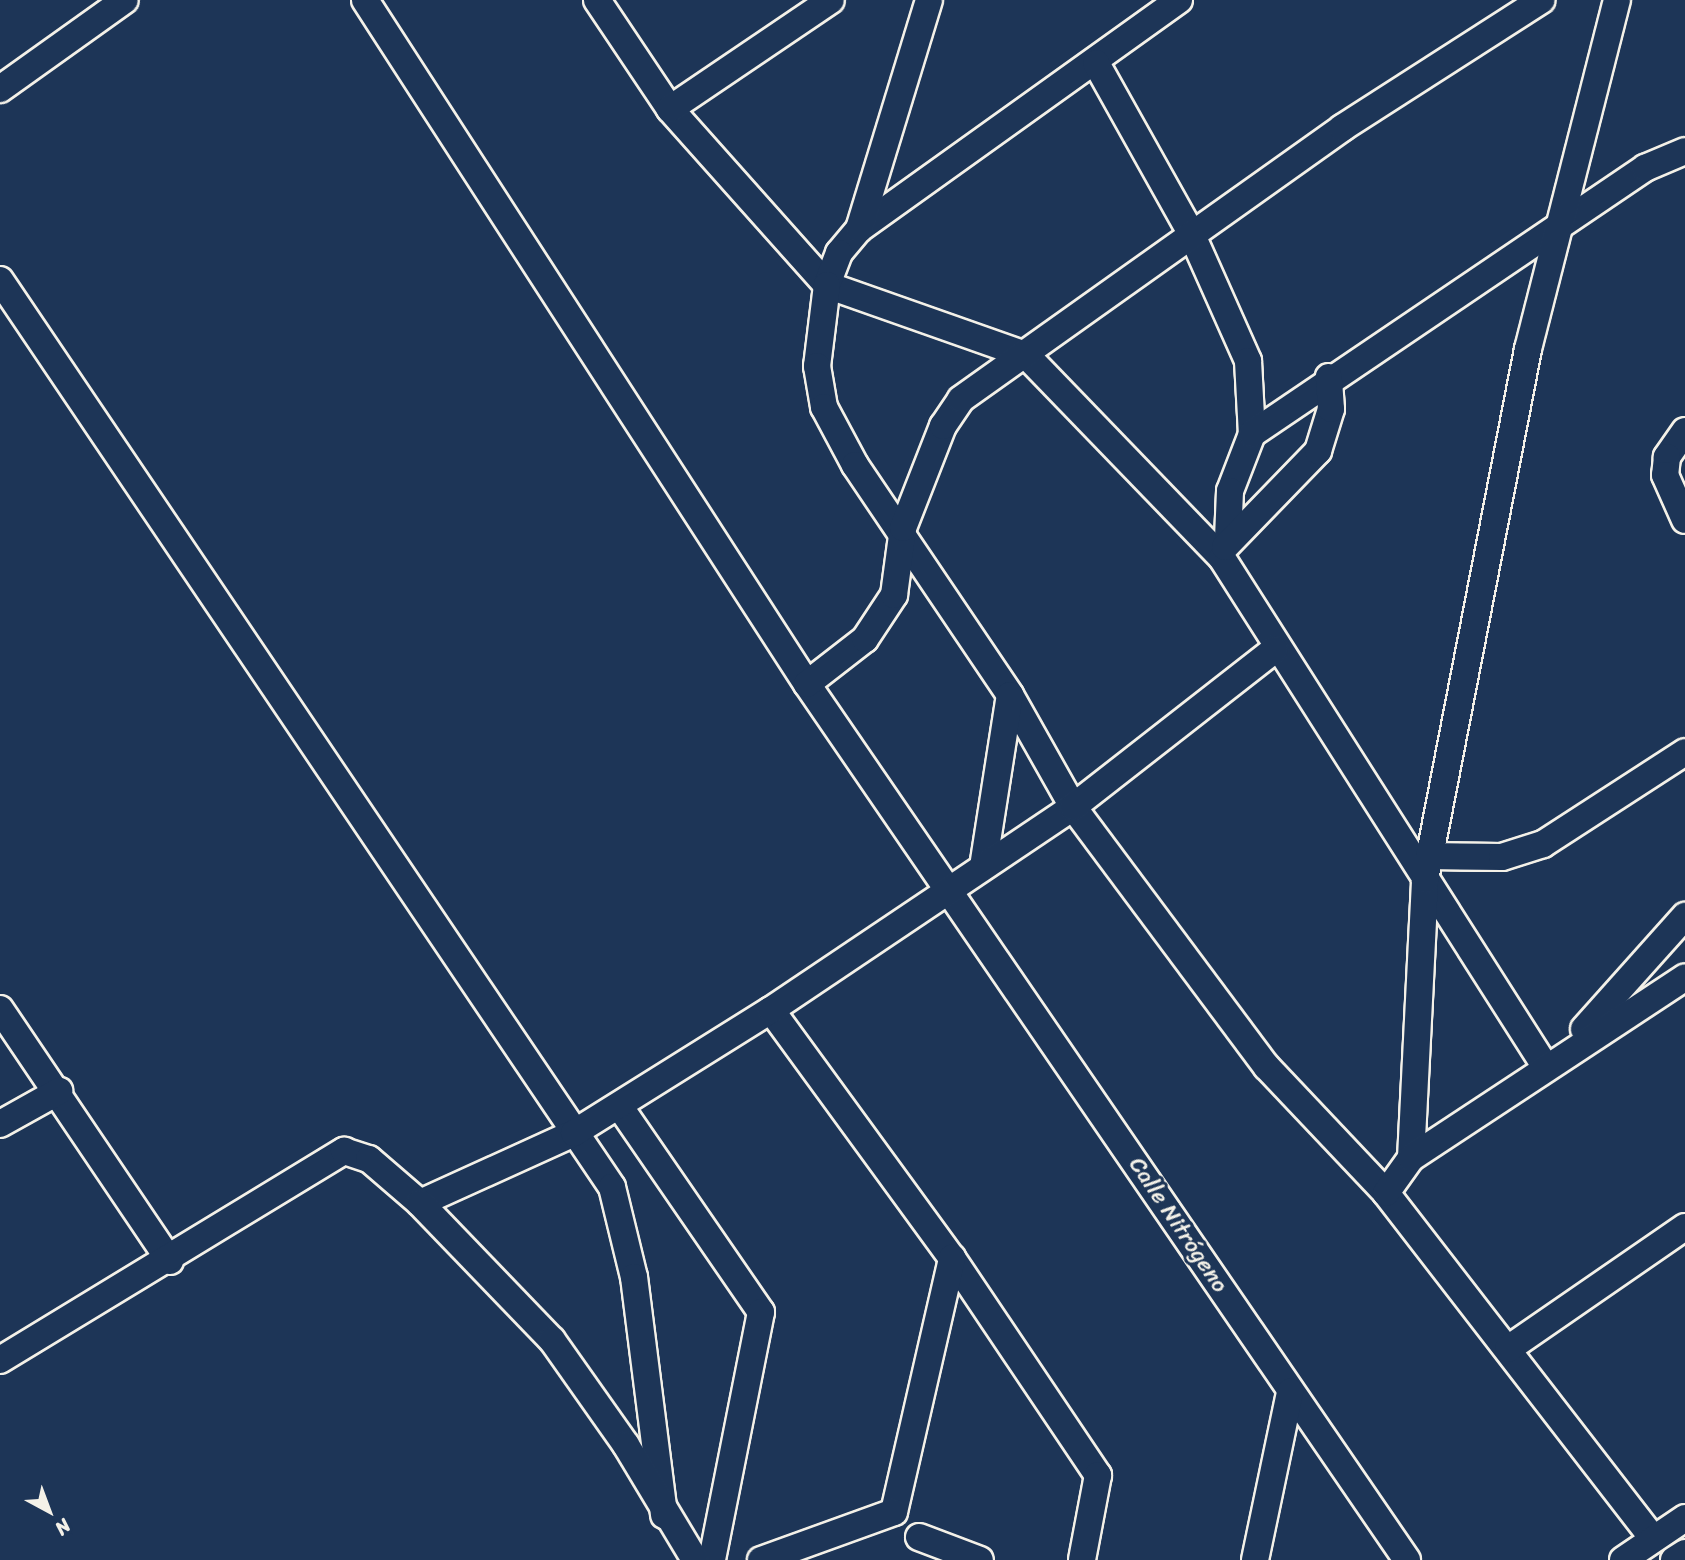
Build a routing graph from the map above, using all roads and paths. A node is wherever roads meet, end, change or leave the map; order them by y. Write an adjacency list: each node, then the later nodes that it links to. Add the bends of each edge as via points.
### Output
1 (125, 0): 10 (street)
2 (365, 0): 26 (street, Calle Nitrógeno)
3 (597, 0): 11 (street)
4 (831, 0): 11 (street)
5 (929, 0): 14 (street)
6 (1179, 0): 9 (street)
7 (1542, 0): 15 (street, via 1342,128)
8 (1617, 0): 13 (street)
9 (1096, 63): 14 (street); 15 (street)
10 (0, 89)
11 (670, 109): 17 (street)
12 (1685, 150): 13 (street)
13 (1564, 222): 19 (street); 31 (street, via 1528,349 1481,565)
14 (859, 229): 17 (street, via 839,253)
15 (1192, 235): 18 (street); 21 (street, via 1248,360)
16 (0, 280): 41 (street)
17 (827, 285): 18 (street); 23 (street, via 817,366 824,407 855,466)
18 (1026, 355): 23 (street, via 961,399 943,426); 24 (street)
19 (1329, 377): 21 (street); 24 (street, via 1331,409 1318,451)
20 (1685, 431): 22 (street, via 1667,457 1665,474)
21 (1252, 434): 24 (street, via 1230,491)
22 (1685, 520)
23 (903, 528): 26 (street, via 894,594 866,639); 27 (street)
24 (1225, 548): 25 (street)
25 (1275, 649): 29 (street); 31 (street)
26 (807, 684): 32 (street, Calle Nitrógeno)
27 (1010, 695): 29 (street); 30 (street)
28 (1685, 752): 31 (street, via 1543,844 1502,857)
29 (1073, 807): 30 (street); 43 (street, via 1267,1067)
30 (983, 867): 32 (street)
31 (1427, 868): 37 (street); 42 (street)
32 (951, 888): 36 (street); 50 (street, Calle Nitrógeno)
33 (1685, 916): 37 (street)
34 (1685, 977): 37 (street)
35 (0, 1009): 38 (street)
36 (771, 1010): 39 (street); 46 (street)
37 (1551, 1062): 42 (street)
38 (59, 1091): 40 (street); 47 (street)
39 (620, 1107): 41 (street); 58 (street, via 761,1312)
40 (0, 1124)
41 (574, 1133): 44 (street); 52 (street, via 612,1187 634,1277)
42 (1411, 1158): 43 (street)
43 (1386, 1193): 48 (street)
44 (420, 1203): 47 (street, via 369,1159 344,1151 315,1163); 52 (street, via 552,1340 626,1444)
45 (1685, 1227): 48 (street)
46 (952, 1258): 51 (street); 62 (street, via 1098,1475)
47 (170, 1261): 49 (street)
48 (1508, 1349): 55 (street)
49 (0, 1360)
50 (1290, 1392): 63 (street); 64 (street, Calle Nitrógeno)
51 (894, 1512): 54 (street); 59 (street)
52 (664, 1515): 57 (street)
53 (1685, 1518): 55 (street)
54 (919, 1537): 60 (street); 61 (street)
55 (1653, 1539): 65 (street)
56 (1685, 1553): 66 (street)
57 (695, 1560)
58 (712, 1560)
59 (761, 1560)
60 (933, 1560)
61 (980, 1560)
62 (1082, 1560)
63 (1255, 1560)
64 (1407, 1560)
65 (1623, 1560)
66 (1674, 1560)

